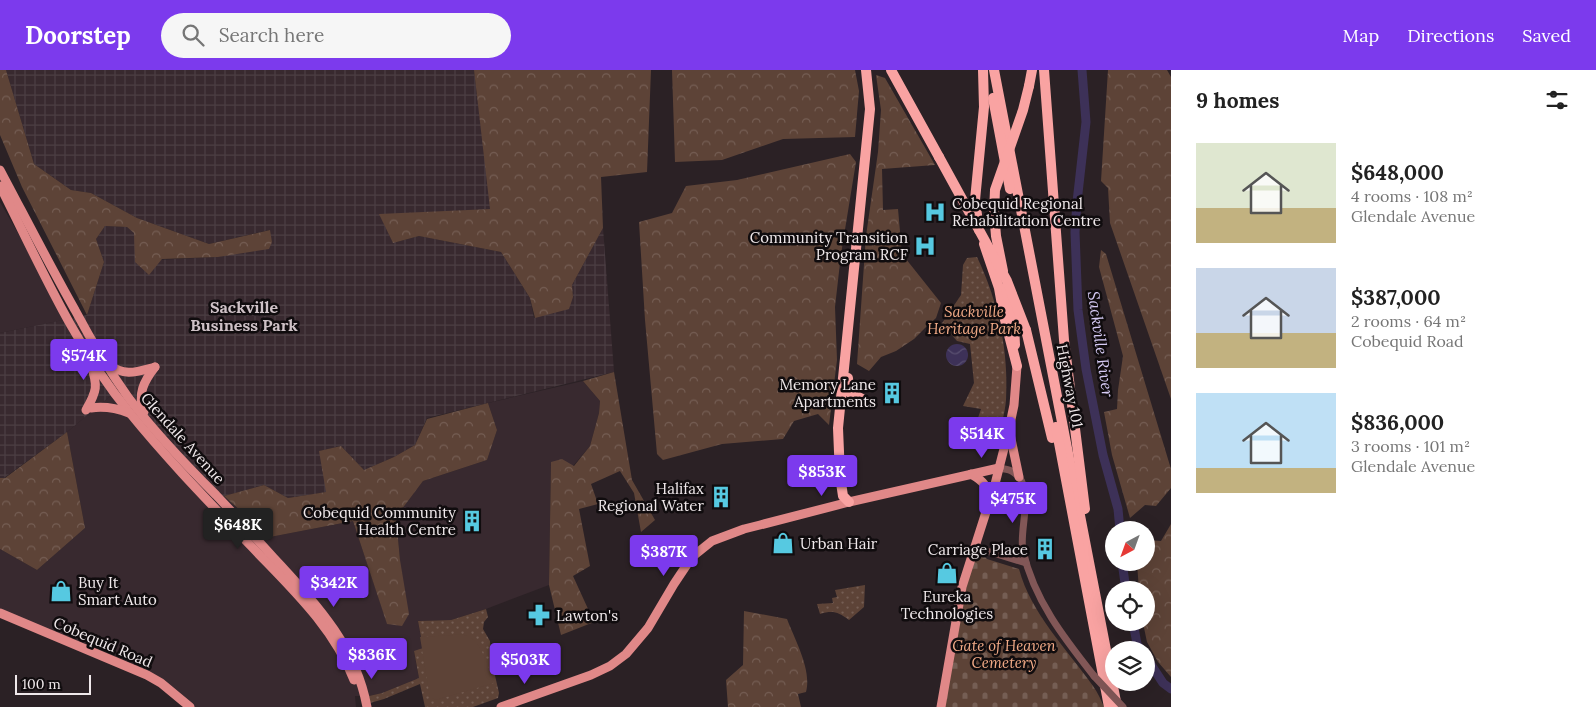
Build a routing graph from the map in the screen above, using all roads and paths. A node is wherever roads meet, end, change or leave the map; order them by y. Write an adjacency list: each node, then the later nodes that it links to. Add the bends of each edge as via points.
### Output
1 (866, 70): 13 (highway, via 870,110)
2 (891, 70): 21 (highway, bridge, via 1007,281 1026,330)
3 (983, 70): 15 (highway, via 984,107 975,200 979,229 999,288)
4 (988, 70): 21 (highway, Highway 101)
5 (994, 70): 29 (highway, Highway 101)
6 (1027, 70): 9 (highway)
7 (1032, 70): 9 (highway)
8 (1044, 70): 29 (highway, via 1064,340)
9 (1029, 86): 15 (highway, bridge, via 995,190 994,212 1014,325)
10 (0, 170): 14 (main road, Glendale Avenue)
11 (0, 186): 12 (main road, Glendale Avenue)
12 (87, 353): 17 (main road, Glendale Avenue); 17 (main road, via 96,380 95,394 88,409 104,406)
13 (846, 357): 16 (highway, via 849,392); 25 (highway, via 838,428 840,476 843,496)
14 (101, 358): 18 (main road, Glendale Avenue); 18 (main road, via 126,373 155,367 145,380 140,402)
15 (1017, 366): 19 (main road)
16 (862, 399)
17 (130, 414): 31 (main road, Glendale Avenue, via 321,622 346,663)
18 (150, 423): 32 (main road, Glendale Avenue, via 327,618 352,661)
19 (1009, 429): 20 (main road); 23 (main road)
20 (999, 468): 22 (main road); 23 (street, via 1013,471); 24 (main road)
21 (1063, 470): 35 (highway, Highway 101)
22 (971, 474): 24 (main road, via 987,487); 25 (main road)
23 (1019, 477): 27 (street, via 1026,501 1022,541)
24 (990, 501): 26 (main road)
25 (849, 502): 33 (main road, via 744,529 712,542 692,557 648,628 626,654 591,675)
26 (974, 548): 27 (street); 34 (main road, via 959,599)
27 (1026, 563): 37 (street, bridge, via 1058,629)
28 (0, 613): 30 (main road, Cobequid Road, via 147,675)
29 (1099, 615): 36 (highway, Highway 101)
30 (190, 707)
31 (360, 707)
32 (367, 707)
33 (501, 707)
34 (941, 707)
35 (1109, 707)
36 (1117, 707)
37 (1123, 707)

